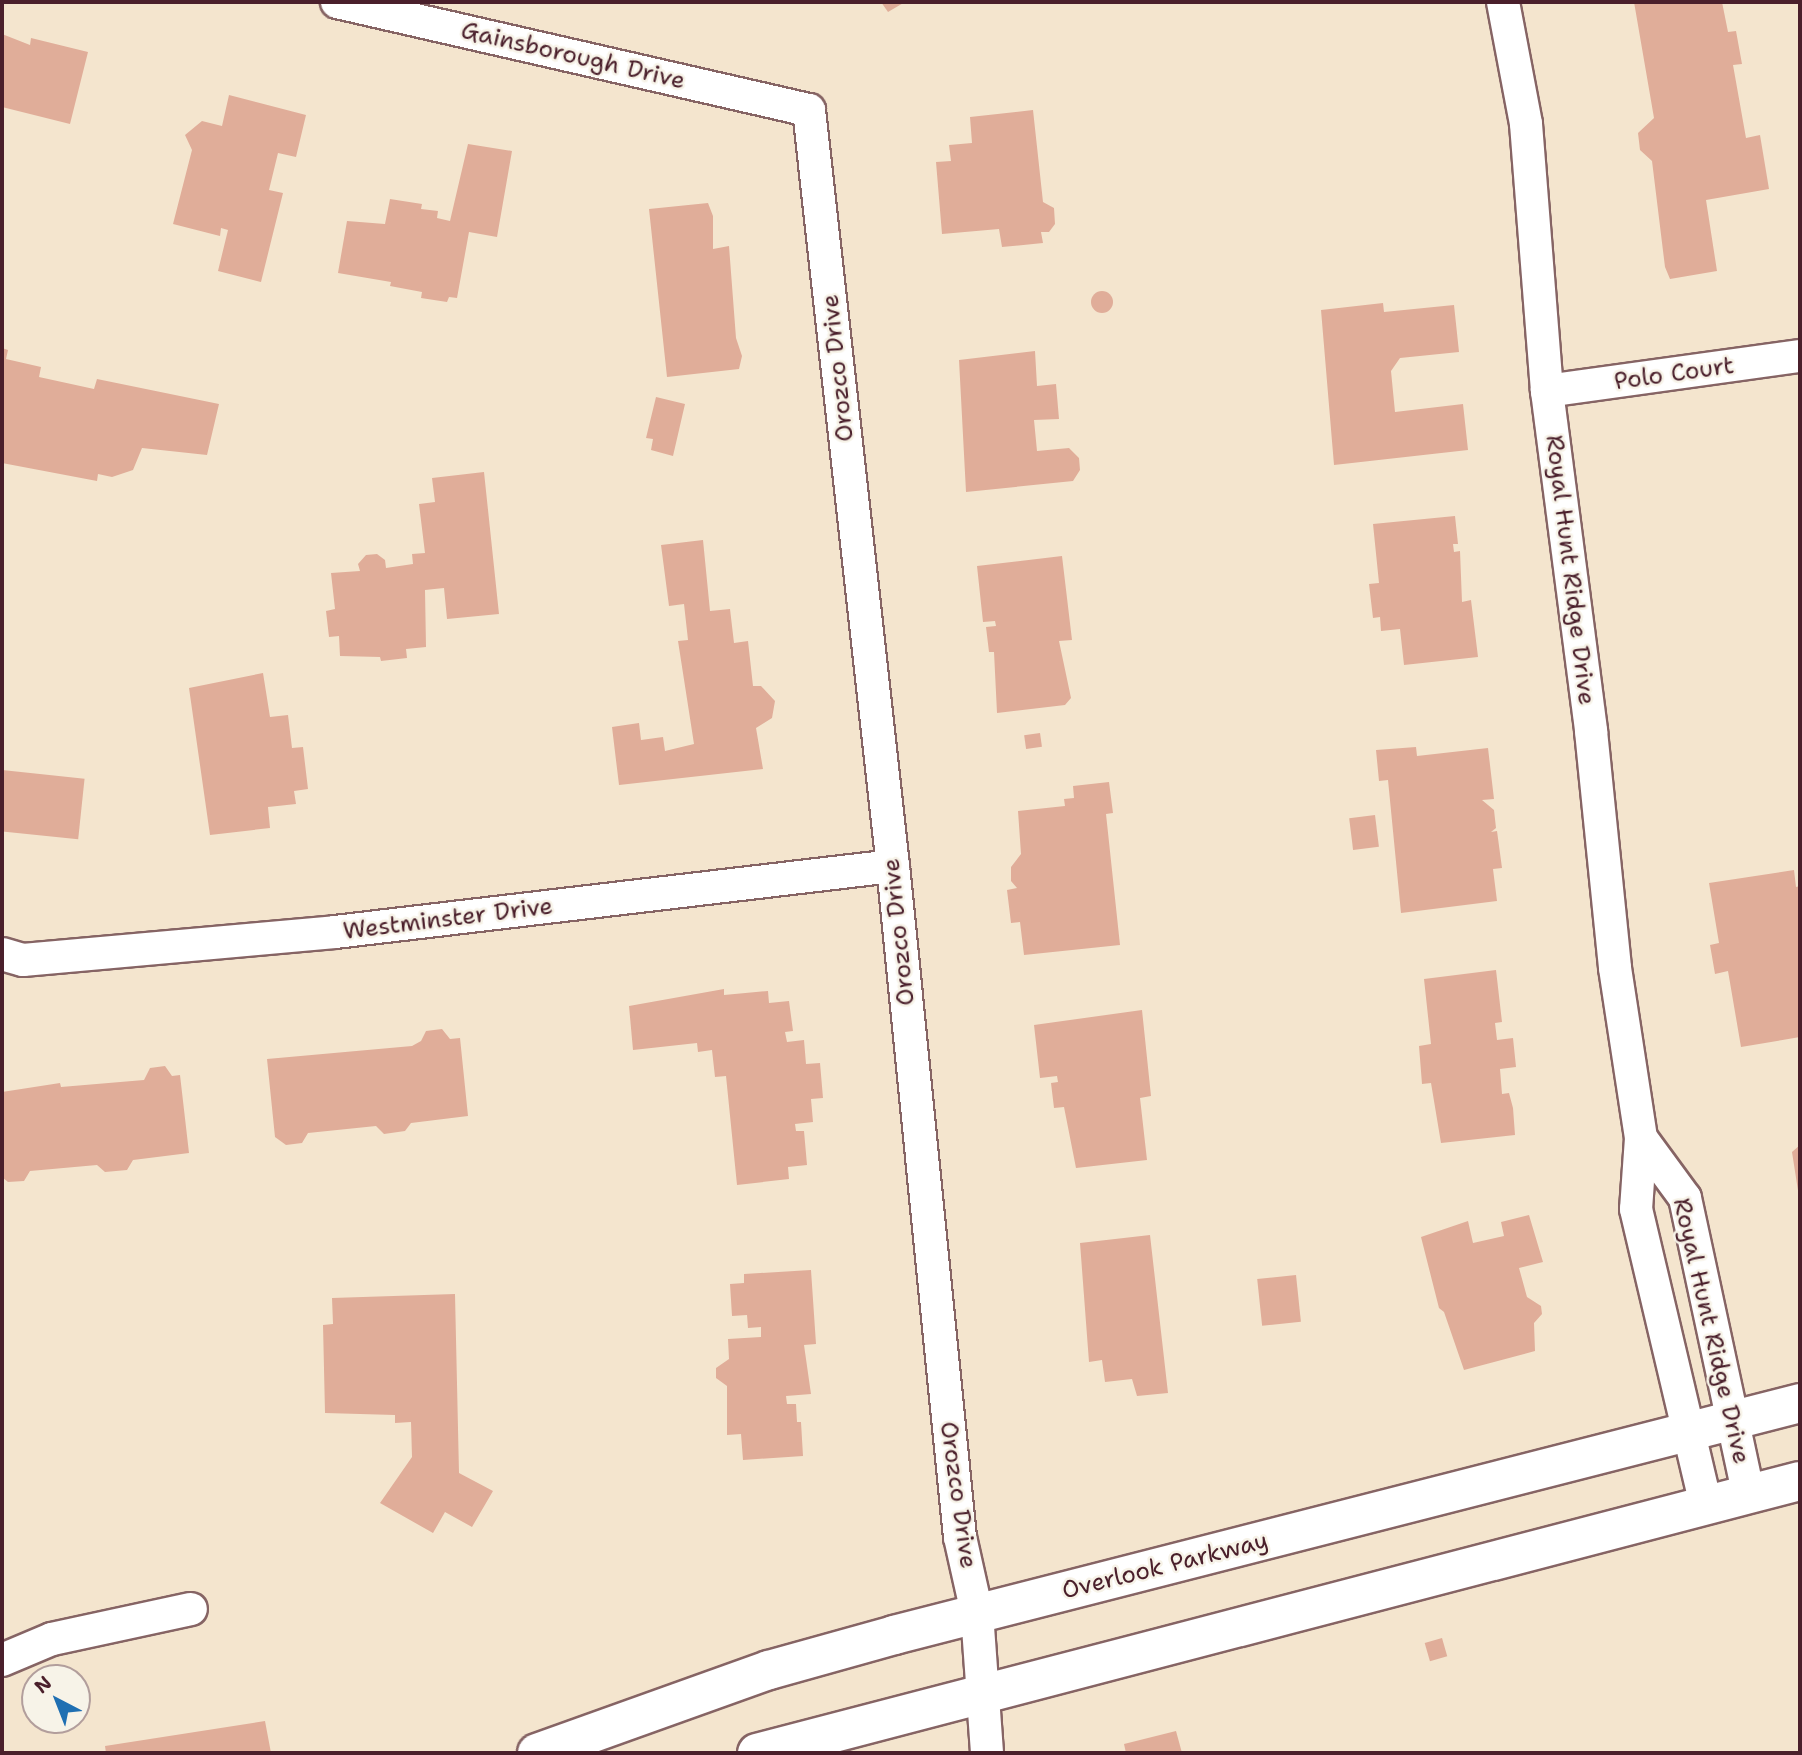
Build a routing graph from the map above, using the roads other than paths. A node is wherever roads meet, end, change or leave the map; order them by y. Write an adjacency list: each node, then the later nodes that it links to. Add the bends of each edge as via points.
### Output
1 (337, 2): 3 (street, Gainsborough Drive)
2 (1503, 2): 5 (street, Royal Hunt Ridge Drive, via 1526,124)
3 (809, 110): 6 (street, Orozco Drive)
4 (1800, 356): 5 (street, Polo Court)
5 (1547, 391): 8 (street, Royal Hunt Ridge Drive, via 1591,731 1615,968)
6 (893, 866): 7 (street, Westminster Drive, via 335,932 23,960); 16 (street, Orozco Drive, via 960,1538)
7 (2, 954)
8 (1641, 1138): 10 (street, Royal Hunt Ridge Drive, via 1685,1198); 11 (street, Royal Hunt Ridge Drive, via 1636,1209)
9 (1800, 1403): 10 (street, Overlook Parkway)
10 (1734, 1419): 11 (street, Overlook Parkway); 13 (street, Royal Hunt Ridge Drive)
11 (1689, 1432): 14 (street, Royal Hunt Ridge Drive); 16 (street, Overlook Parkway)
12 (1800, 1481): 13 (street)
13 (1748, 1493): 14 (street)
14 (1706, 1504): 18 (street)
15 (191, 1609): 17 (street, via 52,1639)
16 (976, 1613): 18 (street, Orozco Drive); 19 (street, Overlook Parkway, via 769,1670)
17 (2, 1660)
18 (982, 1693): 20 (street); 21 (street, Orozco Drive)
19 (537, 1753)
20 (757, 1753)
21 (987, 1753)

